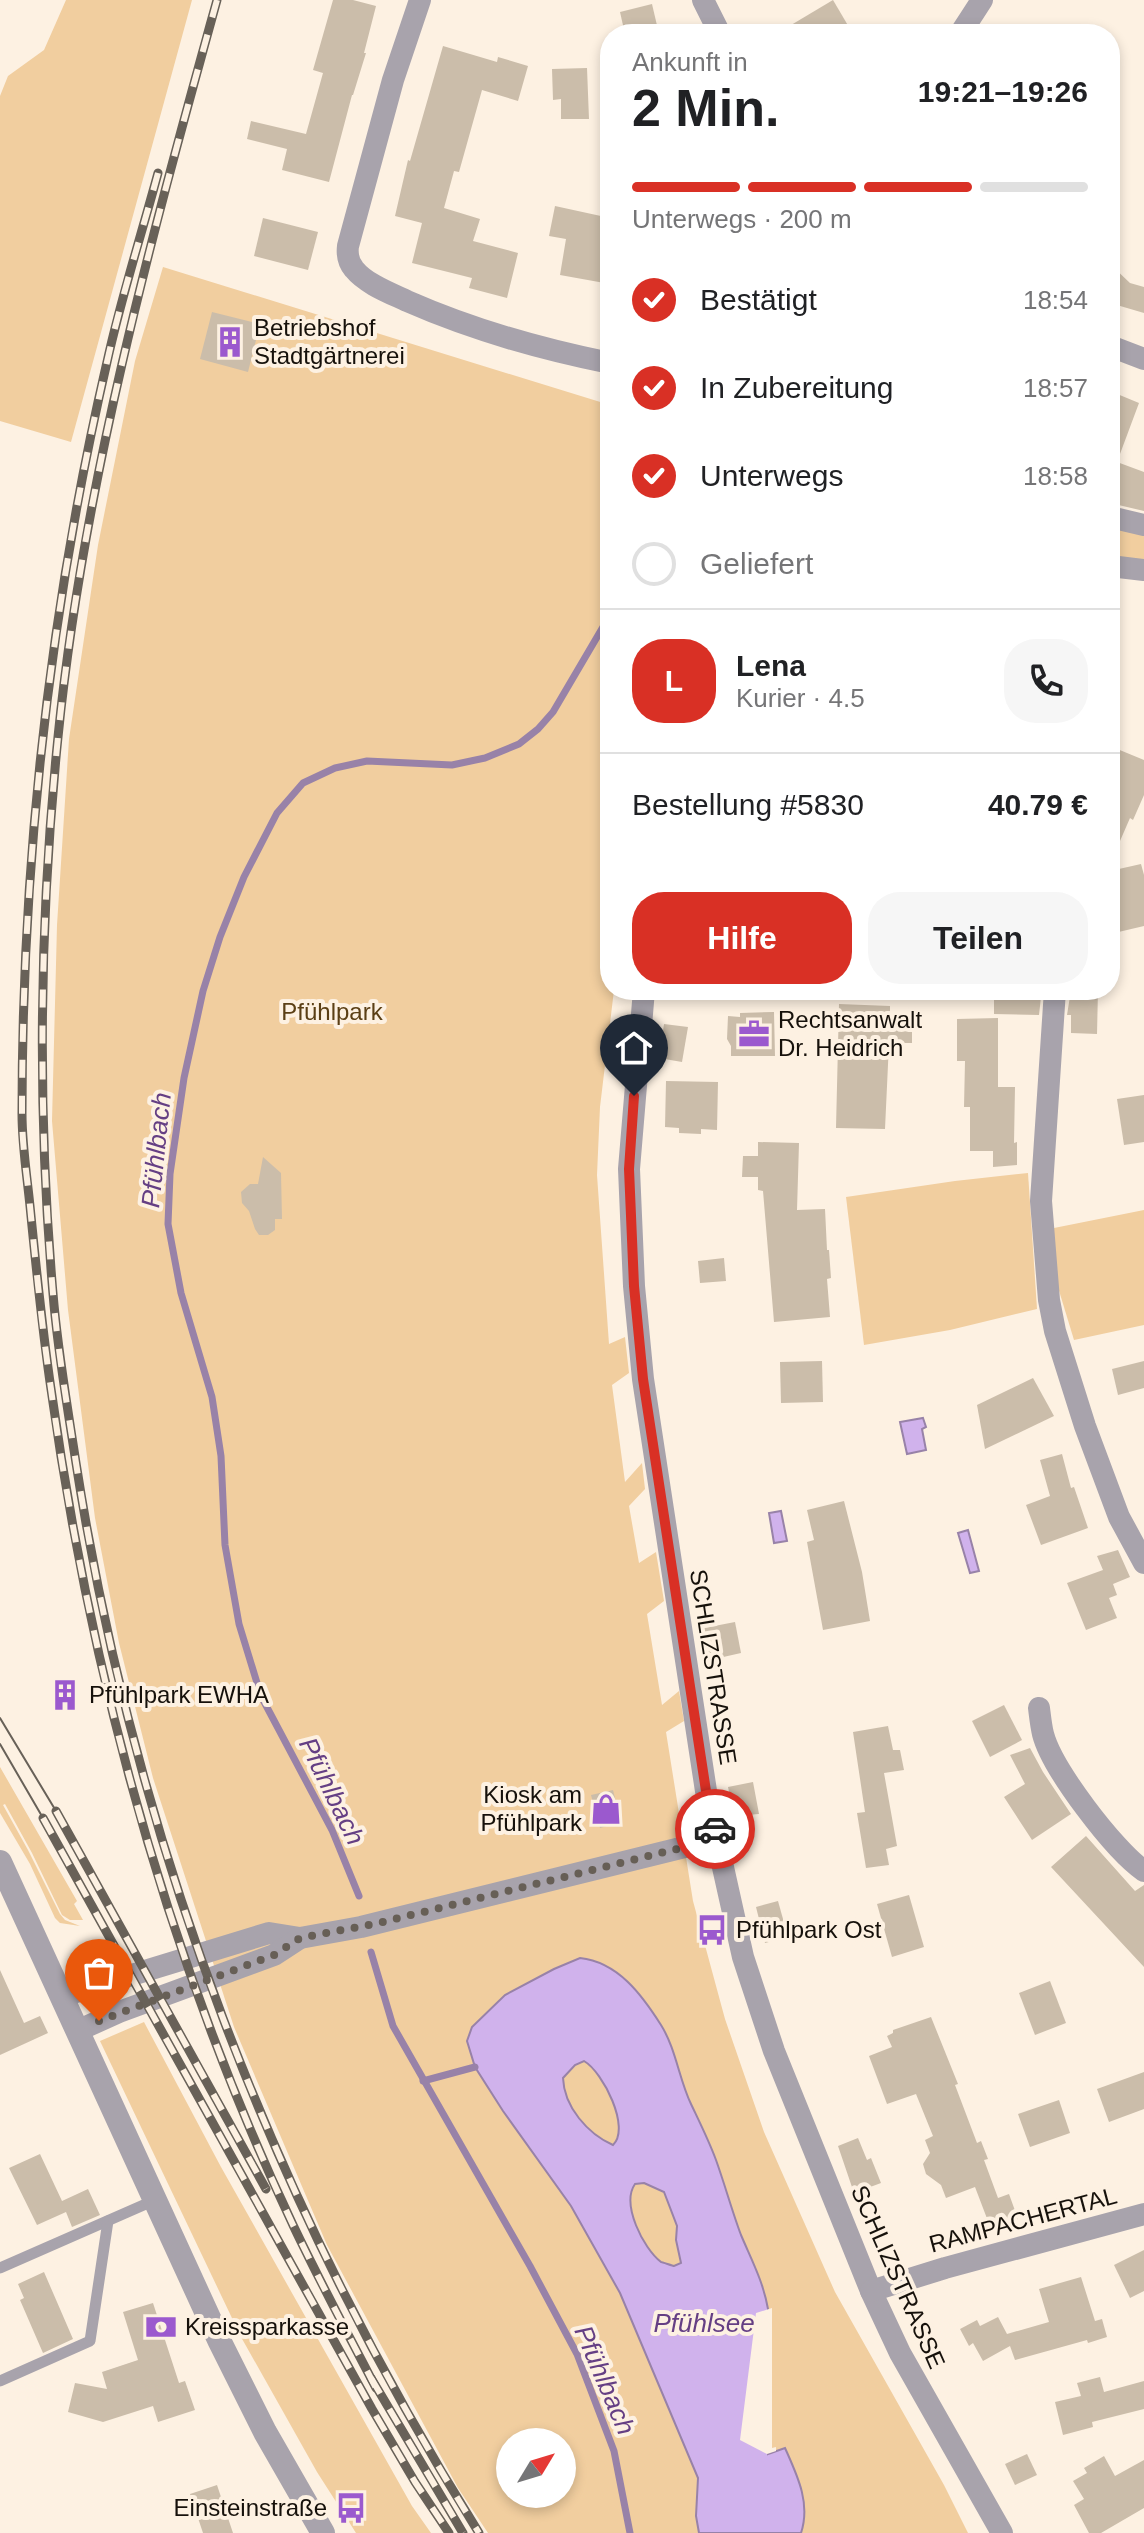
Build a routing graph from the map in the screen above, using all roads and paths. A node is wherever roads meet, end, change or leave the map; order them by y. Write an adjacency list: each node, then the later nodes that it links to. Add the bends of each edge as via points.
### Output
1 (420, 0): 8 (street, via 348,246 350,263 386,291 435,313 519,342)
2 (703, 0): 4 (street)
3 (982, 0): 5 (street)
4 (715, 24)
5 (966, 24)
6 (1120, 350): 7 (street)
7 (1144, 359)
8 (600, 361)
9 (1120, 519): 10 (street)
10 (1144, 525)
11 (1120, 567): 12 (street)
12 (1144, 570)
13 (643, 1000): 17 (street, SCHLIZSTRASSE, via 629,1169 634,1286 643,1379)
14 (1054, 1000): 15 (street, via 1041,1187 1049,1300 1085,1426 1119,1517)
15 (1144, 1563)
16 (1039, 1708): 19 (street, via 1055,1762 1090,1812)
17 (717, 1839): 20 (street); 27 (street, SCHLIZSTRASSE, via 743,1957 774,2051)
18 (0, 1862): 21 (street)
19 (1144, 1871)
20 (300, 1938): 21 (street, via 269,1933); 22 (street, via 274,1955)
21 (63, 1996): 22 (street)
22 (79, 2030): 23 (street)
23 (155, 2200): 25 (lane); 29 (street, via 255,2412)
24 (1143, 2215): 27 (street, RAMPACHERTAL)
25 (108, 2221): 26 (lane); 28 (lane, via 90,2341)
26 (0, 2268)
27 (871, 2291): 30 (street, SCHLIZSTRASSE, via 900,2353)
28 (0, 2381)
29 (323, 2533)
30 (1002, 2533)

